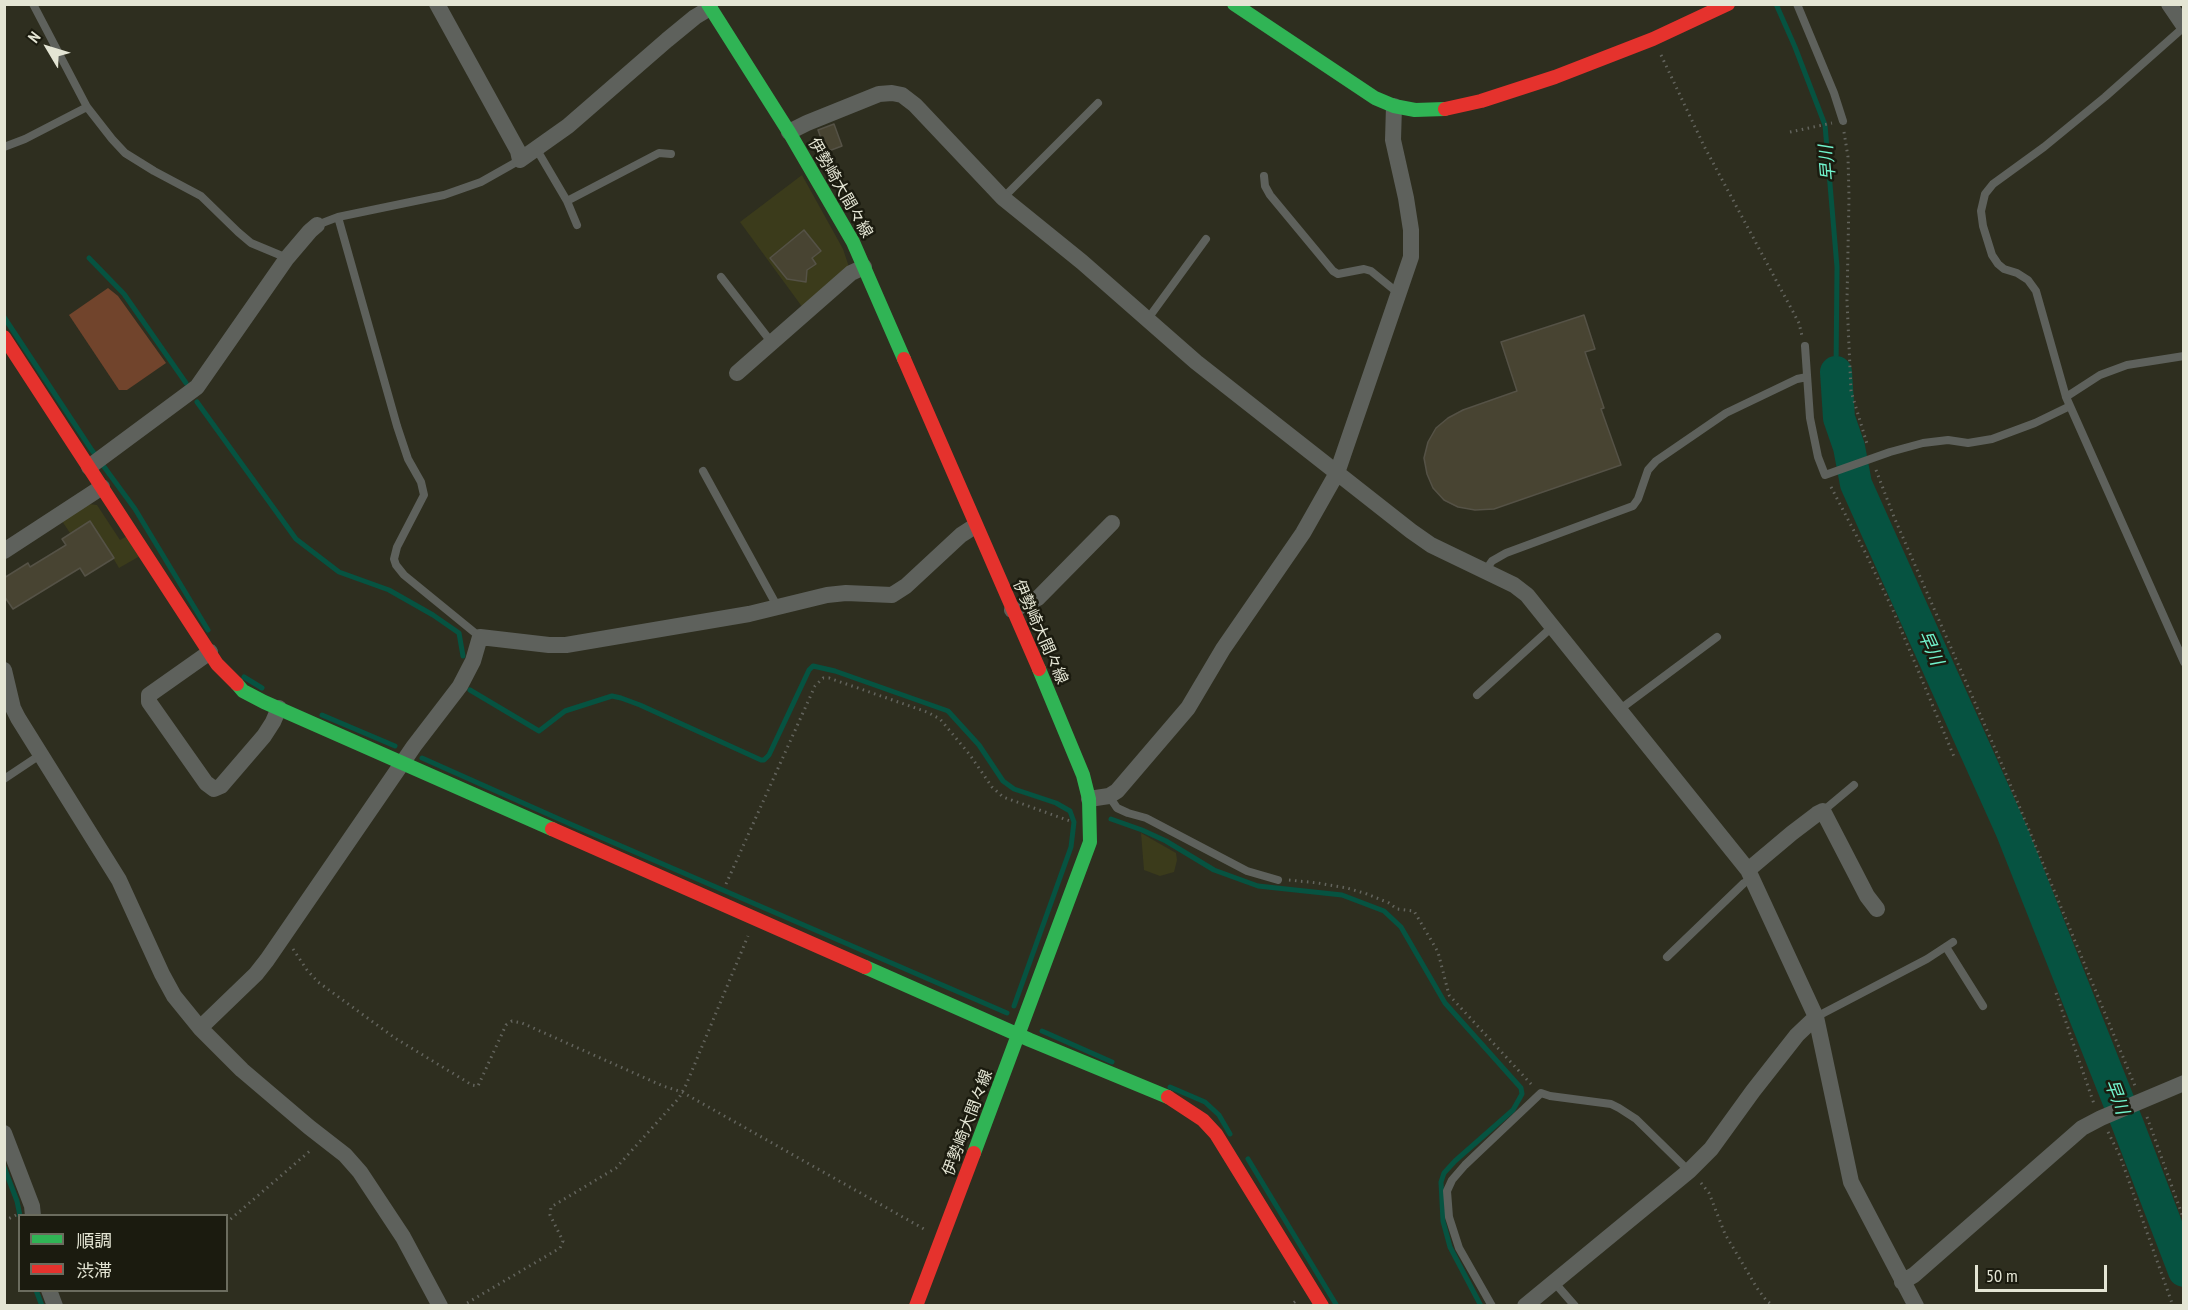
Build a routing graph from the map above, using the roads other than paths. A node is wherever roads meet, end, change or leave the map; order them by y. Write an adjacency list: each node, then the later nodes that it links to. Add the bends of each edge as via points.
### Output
1 (33, 4): 10 (lane)
2 (437, 4): 17 (street)
3 (1234, 4): 11 (street, via 1355,86)
4 (1728, 4): 11 (street, via 1653,39 1555,77 1459,107 1415,110)
5 (1797, 4): 12 (lane, via 1834,93)
6 (2169, 4): 8 (street)
7 (712, 6): 13 (street, 伊勢崎大間々線); 15 (street)
8 (2184, 26): 36 (lane, via 2105,97 1985,194 1981,211 1992,255 2004,269 2028,279 2036,291)
9 (1098, 103): 19 (lane)
10 (87, 106): 14 (lane); 25 (lane, via 134,160 201,196 251,243)
11 (1394, 106): 28 (street, via 1393,140 1411,230 1411,257)
12 (1839, 122)
13 (789, 132): 19 (street, via 879,94 902,95); 26 (street, 伊勢崎大間々線, via 846,228)
14 (4, 147)
15 (537, 150): 17 (street); 20 (lane)
16 (671, 154): 20 (lane, via 659,153)
17 (520, 160): 21 (lane, via 481,182 444,195)
18 (1264, 176): 28 (lane, via 1270,195 1333,271 1371,271)
19 (1003, 198): 29 (street)
20 (567, 201): 23 (lane)
21 (338, 217): 22 (lane); 49 (lane, via 397,426 424,495 397,547 396,565)
22 (318, 225): 25 (street)
23 (577, 225)
24 (1206, 239): 29 (lane)
25 (287, 258): 38 (street, via 196,387)
26 (864, 267): 31 (street, via 851,273); 43 (street, 伊勢崎大間々線)
27 (721, 277): 31 (lane)
28 (1398, 293): 40 (street)
29 (1147, 320): 40 (street)
30 (4, 337): 38 (street)
31 (772, 343): 34 (street)
32 (1805, 346): 35 (lane)
33 (2184, 356): 36 (lane, via 2127,365 2100,375)
34 (737, 373)
35 (1807, 377): 37 (lane, via 1810,418 1825,474 1923,443 1992,439); 45 (lane, via 1726,413 1656,461 1648,470 1633,506 1506,553 1492,561)
36 (2066, 397): 37 (lane)
37 (2070, 406): 52 (lane)
38 (89, 467): 41 (street)
39 (703, 471): 46 (lane)
40 (1337, 473): 45 (street, via 1431,545); 61 (street, via 1303,533 1188,708 1138,769)
41 (102, 487): 44 (street); 51 (street)
42 (1112, 523): 47 (street, via 1038,598)
43 (975, 526): 46 (street, via 892,595 846,593); 47 (street, 伊勢崎大間々線)
44 (4, 551)
45 (1485, 571): 48 (street, via 1527,595)
46 (777, 606): 49 (street, via 566,645)
47 (1012, 610): 62 (street, 伊勢崎大間々線, via 1068,737)
48 (1552, 627): 54 (lane); 56 (street)
49 (480, 637): 58 (street, via 460,686)
50 (1718, 637): 56 (lane)
51 (210, 652): 55 (street, via 225,675 243,691); 55 (street, via 150,695 149,702 206,783 214,789 220,786 264,736)
52 (2184, 662)
53 (4, 670): 57 (street, via 13,708)
54 (1477, 695)
55 (279, 708): 58 (street)
56 (1619, 710): 64 (street)
57 (40, 754): 59 (lane); 70 (street, via 119,880 174,996)
58 (403, 762): 70 (street, via 256,974); 71 (street)
59 (4, 778)
60 (1854, 785): 63 (lane)
61 (1109, 796): 62 (street); 65 (lane, via 1117,808 1146,818 1247,871)
62 (1089, 799): 71 (street, 伊勢崎大間々線, via 1090,842)
63 (1823, 811): 64 (street, via 1792,833); 66 (street)
64 (1750, 875): 67 (lane); 69 (street)
65 (1278, 879)
66 (1877, 909)
67 (1667, 957)
68 (1983, 1006): 69 (lane, via 1950,944)
69 (1816, 1017): 74 (street, via 1797,1035 1711,1149); 77 (street, via 1851,1182)
70 (200, 1028): 78 (street, via 242,1070 345,1155 360,1172 403,1237)
71 (1019, 1035): 79 (street, 伊勢崎大間々線); 80 (street, via 1160,1093 1203,1120 1229,1153)
72 (2184, 1083): 77 (street, via 2104,1117 2072,1136)
73 (4, 1133): 75 (street)
74 (1689, 1171): 76 (street); 81 (lane, via 1636,1119 1619,1108 1541,1093 1465,1165 1447,1191 1449,1217 1459,1248)
75 (33, 1214)
76 (1554, 1282): 82 (street); 83 (lane)
77 (1902, 1282): 84 (street)
78 (440, 1305)
79 (916, 1305)
80 (1322, 1305)
81 (1492, 1305)
82 (1525, 1305)
83 (1575, 1305)
84 (1916, 1305)

